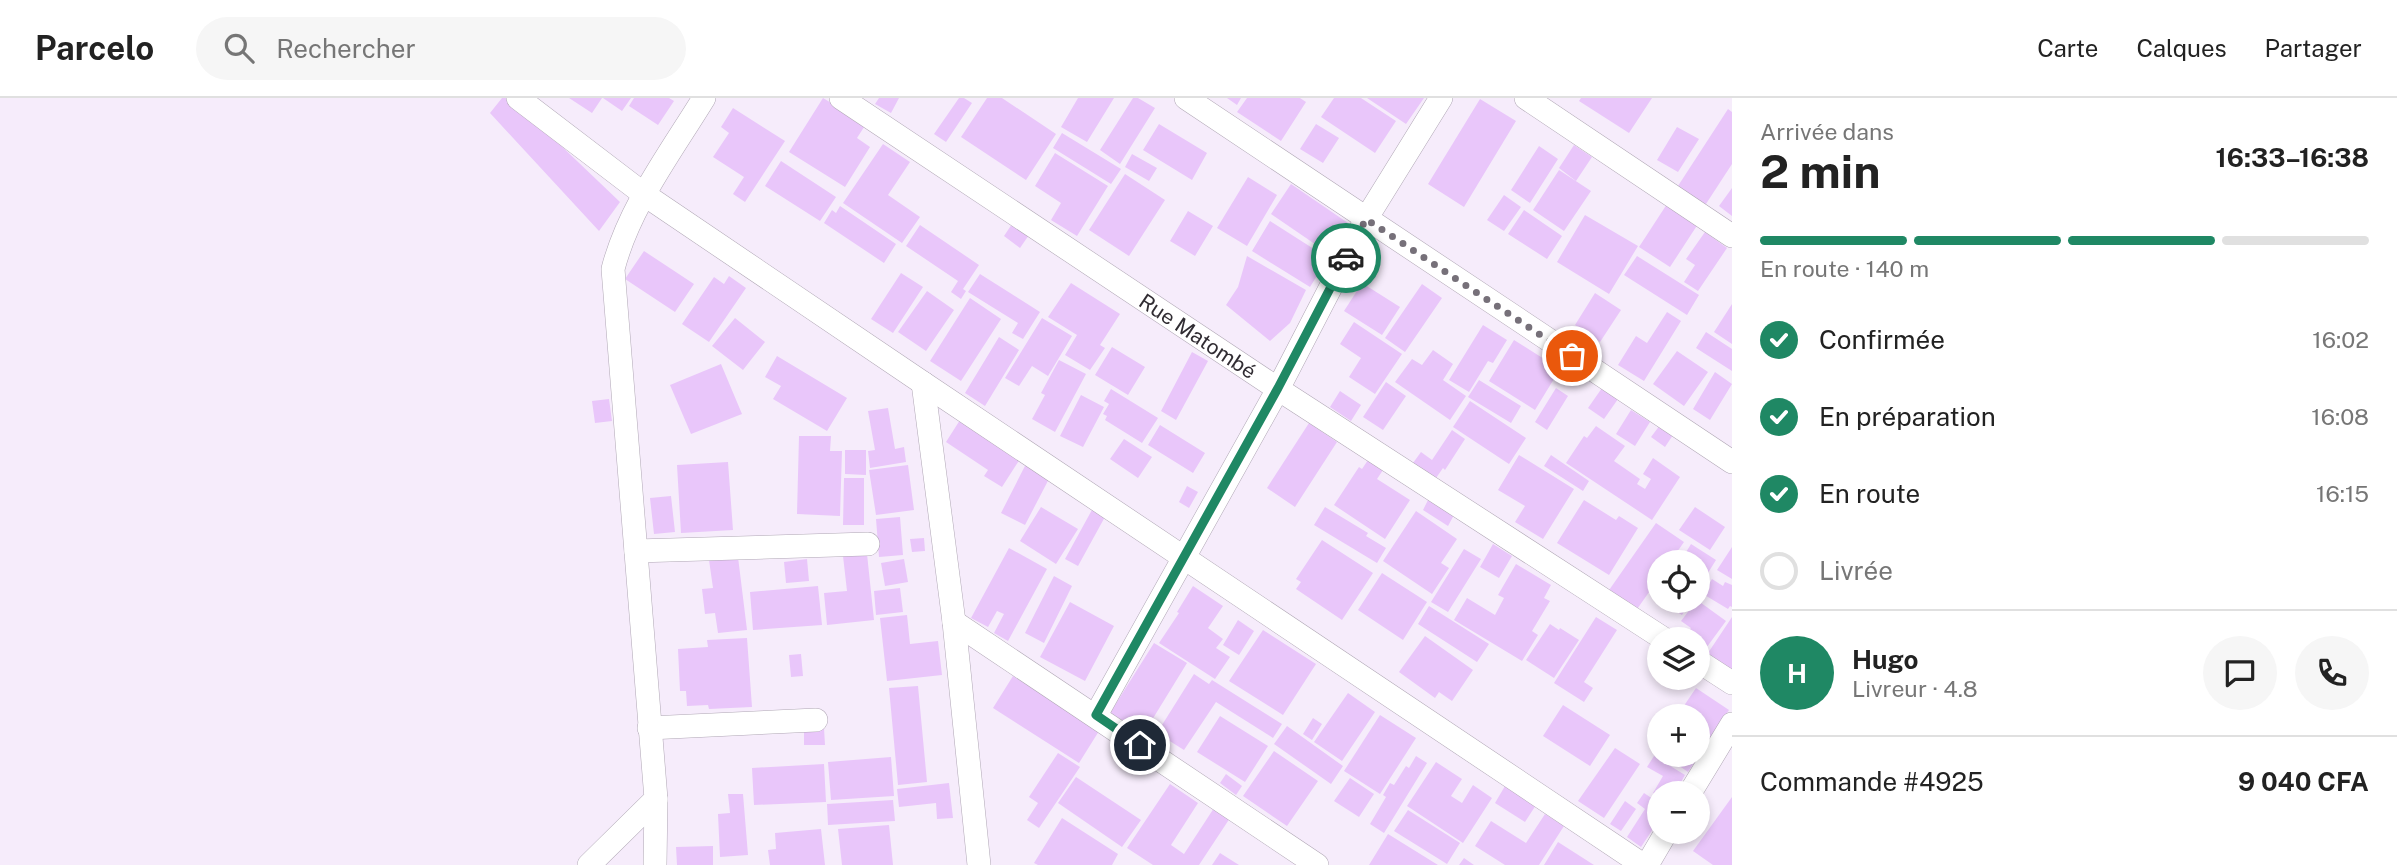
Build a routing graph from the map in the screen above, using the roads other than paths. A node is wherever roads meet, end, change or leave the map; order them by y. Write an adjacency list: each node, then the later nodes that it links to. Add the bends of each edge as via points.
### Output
1 (518, 98): 7 (street)
2 (704, 98): 7 (street)
3 (841, 98): 11 (street, Rue Matombé)
4 (1186, 98): 8 (street)
5 (1441, 98): 8 (street)
6 (1526, 98): 9 (street)
7 (645, 195): 10 (street); 14 (street, via 621,240 613,269)
8 (1366, 219): 11 (street); 12 (street)
9 (1732, 236)
10 (922, 383): 15 (street); 16 (street)
11 (1278, 388): 15 (street); 17 (street, Rue Matombé)
12 (1732, 462)
13 (868, 544): 14 (street)
14 (636, 551): 23 (street)
15 (1182, 557): 20 (street); 31 (street)
16 (954, 622): 20 (street); 29 (street)
17 (1647, 628)
18 (1710, 669): 19 (street)
19 (1732, 683)
20 (1096, 715): 30 (street)
21 (816, 720): 23 (street)
22 (1732, 724): 24 (street)
23 (649, 728): 25 (street)
24 (1697, 781)
25 (656, 799): 27 (street); 28 (street)
26 (1659, 844): 31 (street)
27 (589, 865)
28 (655, 865)
29 (979, 865)
30 (1317, 865)
31 (1645, 865)

